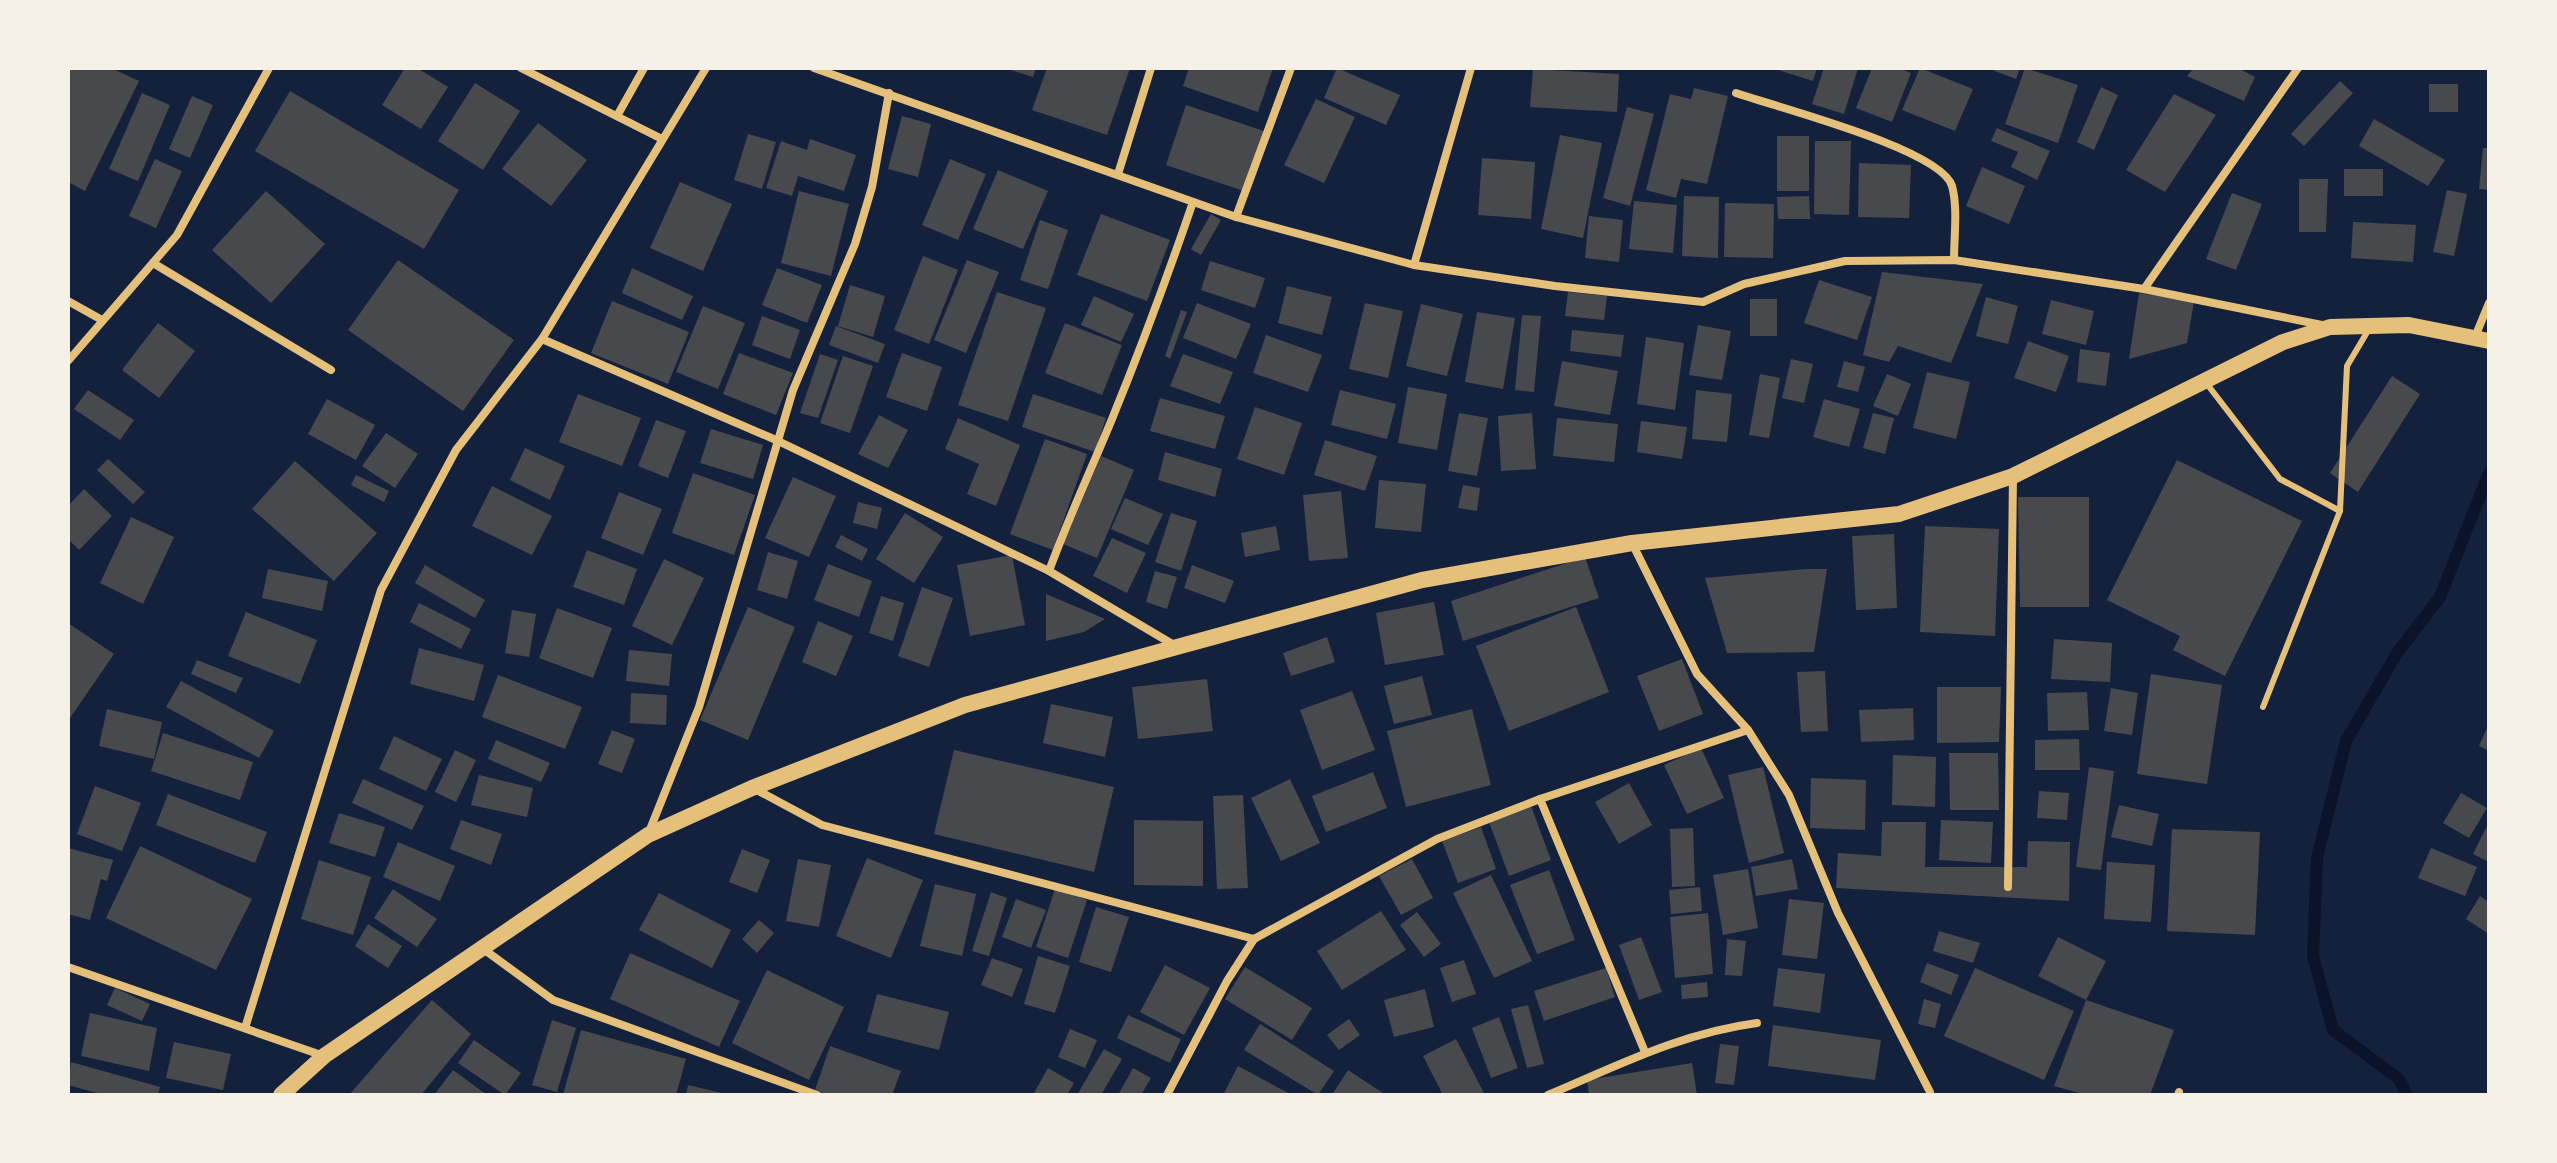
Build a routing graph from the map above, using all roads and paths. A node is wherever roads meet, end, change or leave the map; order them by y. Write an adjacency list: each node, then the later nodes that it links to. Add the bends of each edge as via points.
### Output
1 (269, 68): 18 (street, via 177,235)
2 (521, 68): 12 (street)
3 (644, 68): 12 (street)
4 (706, 68): 13 (street)
5 (814, 68): 10 (street)
6 (1151, 68): 14 (street)
7 (1291, 68): 16 (street)
8 (1471, 68): 19 (street)
9 (2298, 68): 20 (street)
10 (889, 93): 14 (street); 31 (street, via 872,187 855,244)
11 (1736, 93): 17 (street, via 1894,145 1942,170 1951,184)
12 (617, 116): 13 (street)
13 (662, 139): 26 (street)
14 (1118, 174): 15 (street)
15 (1193, 202): 16 (street); 35 (street)
16 (1236, 217): 19 (street)
17 (1954, 260): 19 (street, via 1845,261 1744,284 1703,302); 20 (street)
18 (153, 263): 23 (street); 29 (street)
19 (1414, 265)
20 (2144, 289): 25 (street)
21 (68, 301): 23 (street)
22 (2489, 303): 27 (street)
23 (102, 320): 28 (street)
24 (2371, 326): 25 (main road); 27 (main road, via 2409,325); 33 (lane, via 2347,366)
25 (2330, 327): 30 (main road, via 2283,342)
26 (542, 339): 31 (street); 47 (street, via 456,450 381,590)
27 (2482, 339)
28 (68, 361)
29 (331, 370)
30 (2204, 381): 32 (main road); 33 (lane, via 2280,479)
31 (776, 440): 35 (street); 41 (street, via 699,707)
32 (2013, 476): 34 (main road, via 1899,514); 42 (street)
33 (2340, 511): 37 (lane)
34 (1632, 543): 36 (main road, via 1422,580); 38 (street, via 1697,674)
35 (1049, 571): 36 (street)
36 (1175, 645): 39 (main road, via 965,705)
37 (2263, 707)
38 (1748, 730): 40 (street); 50 (street, via 1789,795 1838,913)
39 (752, 788): 41 (main road); 43 (street, via 822,825)
40 (1540, 799): 43 (street, via 1437,839); 48 (street)
41 (648, 835): 44 (main road)
42 (2008, 887)
43 (1254, 939): 53 (street)
44 (481, 947): 49 (main road); 52 (street, via 553,1000)
45 (68, 967): 47 (street)
46 (1757, 1023): 48 (street, via 1713,1029)
47 (245, 1028): 49 (street)
48 (1645, 1052): 54 (street)
49 (324, 1056): 51 (main road)
50 (1932, 1094)
51 (281, 1095)
52 (817, 1095)
53 (1167, 1095)
54 (1548, 1095)

